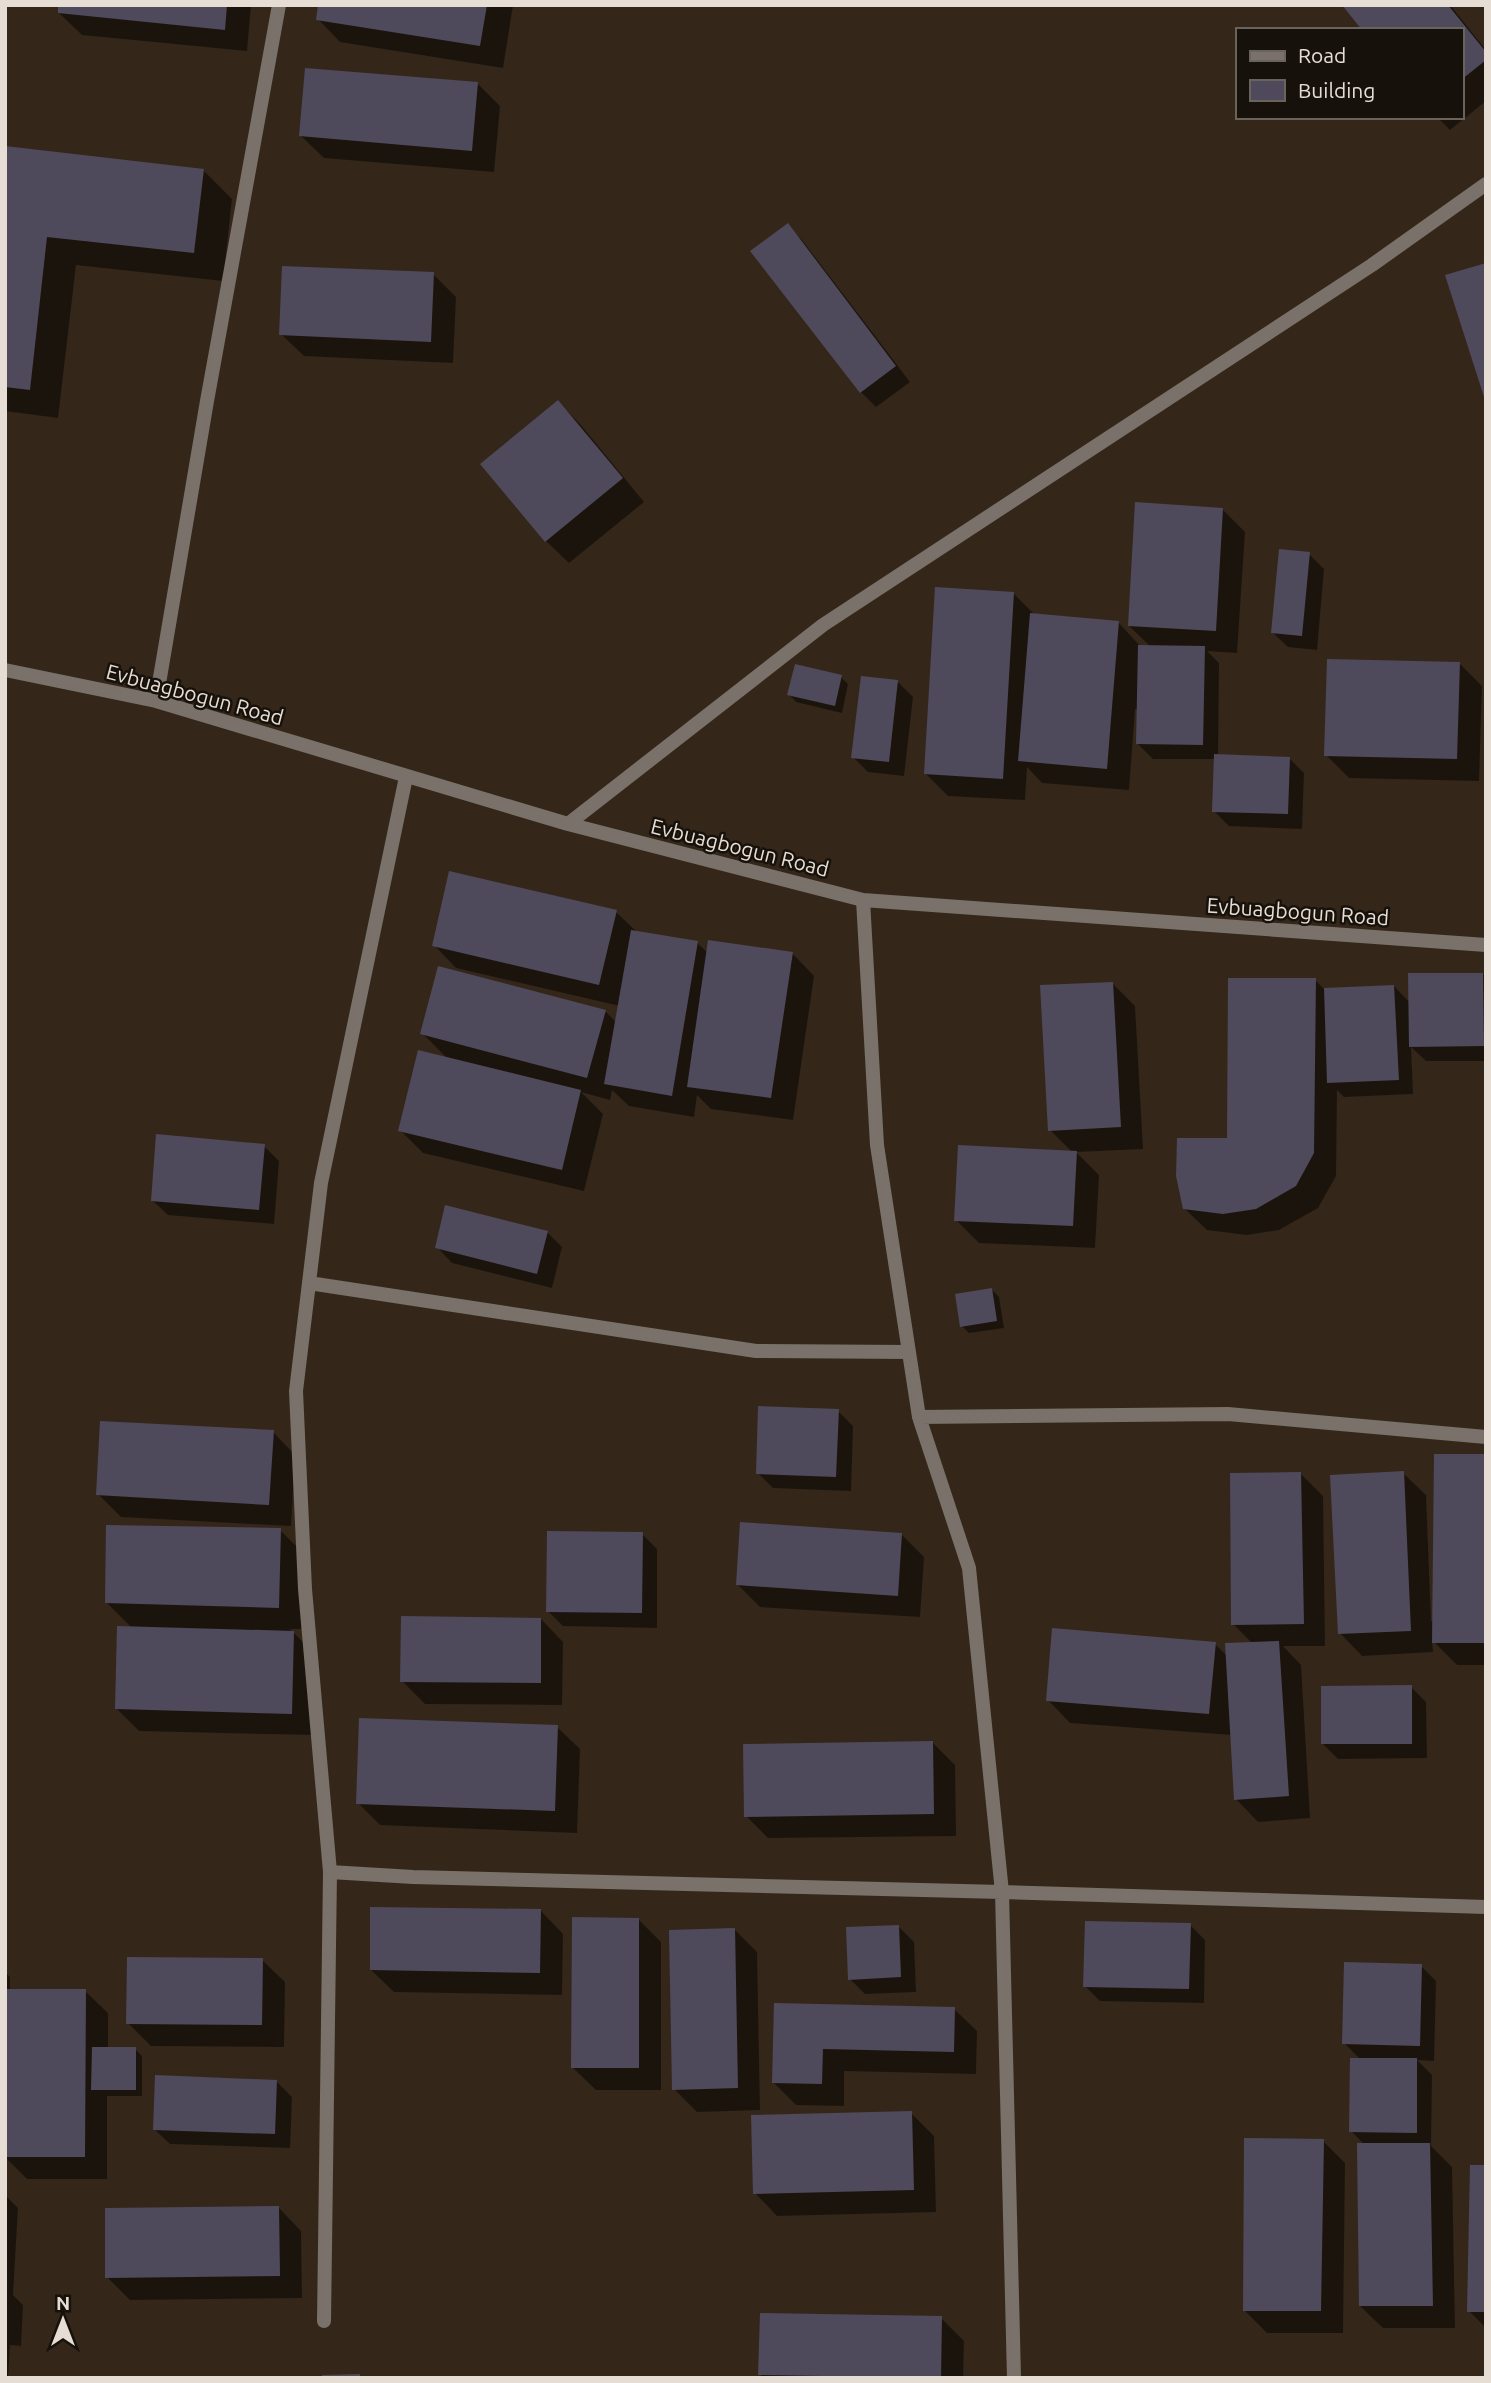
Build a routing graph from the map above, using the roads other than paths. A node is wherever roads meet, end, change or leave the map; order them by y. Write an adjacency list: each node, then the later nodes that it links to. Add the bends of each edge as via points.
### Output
1 (279, 5): 4 (street)
2 (1486, 184): 6 (street, via 1372,265 823,625)
3 (5, 670): 4 (street, Evbuagbogun Road)
4 (156, 701): 5 (street, Evbuagbogun Road)
5 (406, 776): 6 (street, Evbuagbogun Road); 9 (street, via 321,1183)
6 (568, 824): 7 (street, Evbuagbogun Road)
7 (863, 900): 8 (street, Evbuagbogun Road); 10 (street, via 877,1145)
8 (1486, 945)
9 (309, 1283): 10 (street, via 756,1351); 13 (street, via 296,1391 305,1589)
10 (908, 1352): 11 (street)
11 (919, 1417): 12 (street, via 1228,1414); 14 (street, via 969,1568)
12 (1486, 1437)
13 (330, 1872): 14 (street); 16 (street)
14 (1002, 1892): 15 (street); 17 (street)
15 (1486, 1907)
16 (324, 2322)
17 (1014, 2378)

